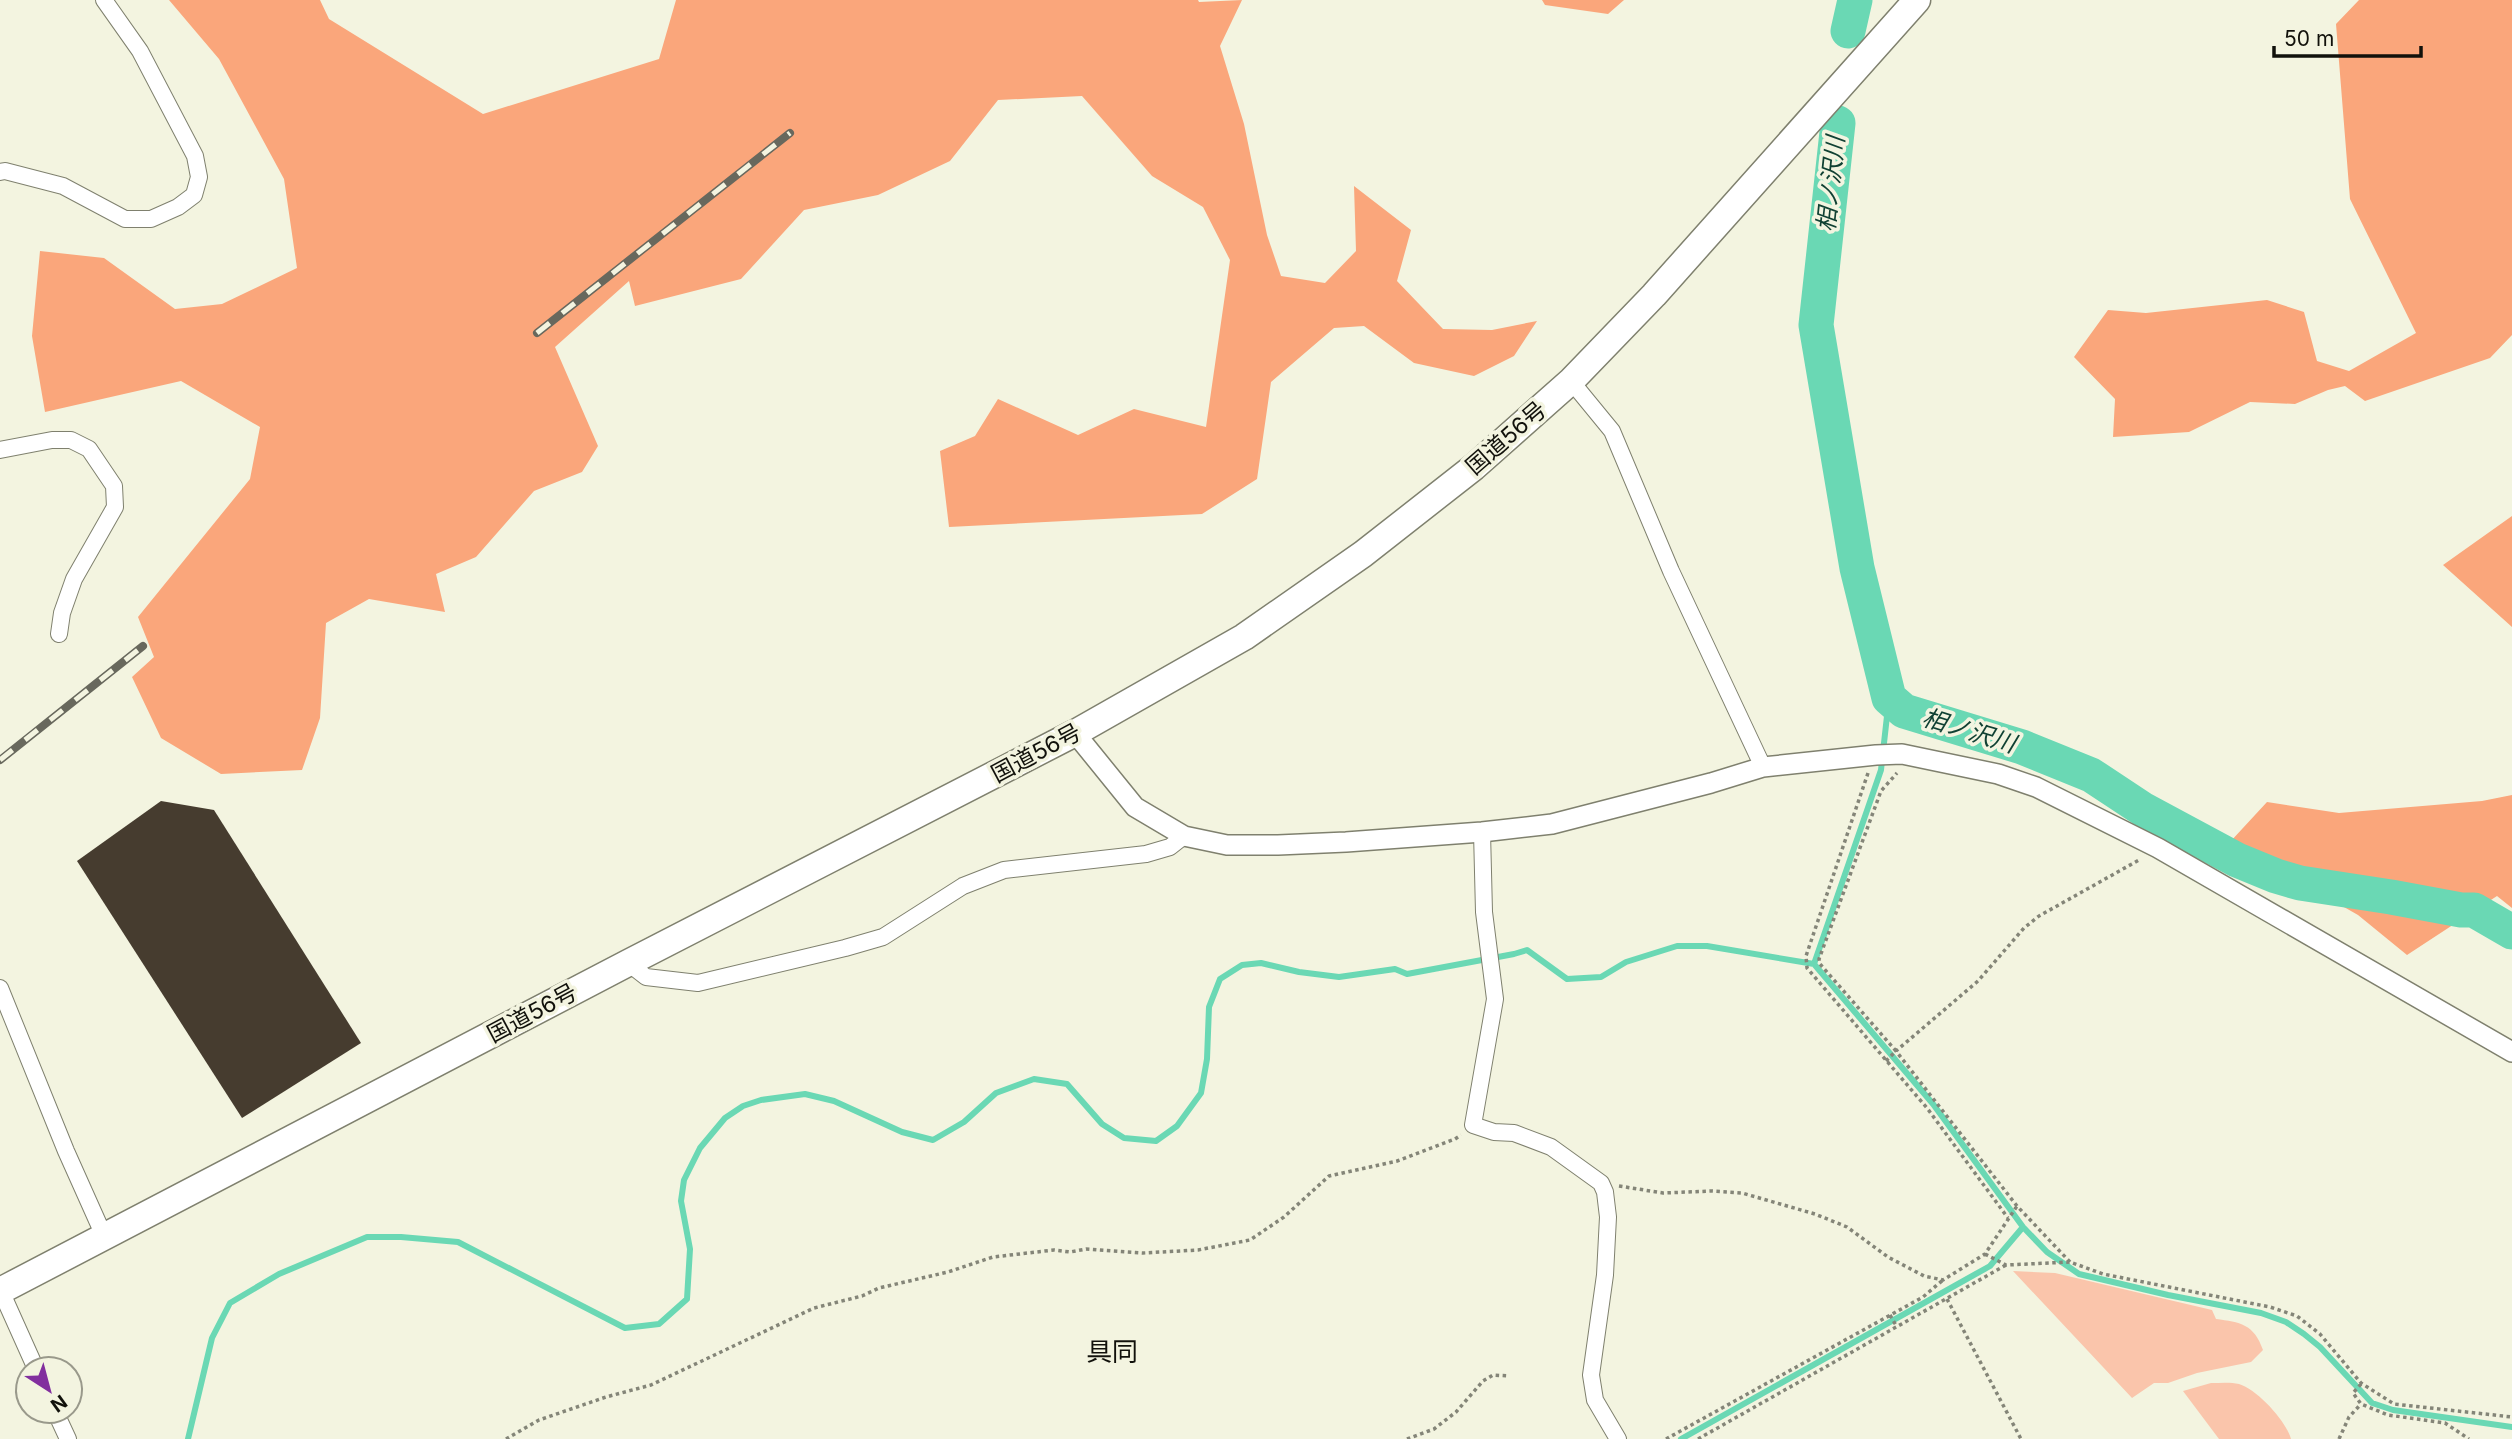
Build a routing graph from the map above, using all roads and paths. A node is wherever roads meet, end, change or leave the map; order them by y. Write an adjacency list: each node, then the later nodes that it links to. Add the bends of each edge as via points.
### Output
1 (104, 0): 3 (street, via 140,51 195,156 199,177 194,195 151,219 125,219 63,186)
2 (1917, 0): 4 (highway, 国道56号, via 1654,295)
3 (0, 172)
4 (1571, 381): 7 (highway, 国道56号, via 1474,467 1363,554 1244,637); 10 (street, via 1612,431 1671,571)
5 (0, 450): 6 (street, via 71,440 89,449 114,486 115,507 74,579)
6 (59, 634)
7 (1075, 733): 12 (street, via 1135,807); 14 (highway, 国道56号)
8 (1872, 755): 9 (street); 10 (street); 18 (path, via 1806,956 1807,968)
9 (1907, 755): 13 (street, via 2036,787); 16 (path, via 1881,791 1819,959)
10 (1763, 767): 11 (street, via 1552,824)
11 (1482, 832): 12 (street, via 1278,845 1227,845); 19 (street, via 1484,912 1495,999)
12 (1184, 836): 14 (street, via 1170,848 1146,853 1004,870 963,886 883,937 698,983 646,977)
13 (2158, 848): 16 (path, via 2039,916 1978,981); 17 (street)
14 (628, 962): 23 (highway, 国道56号)
15 (0, 988): 23 (street)
16 (1896, 1051): 18 (path); 21 (path)
17 (2512, 1052)
18 (1886, 1061): 22 (path, via 1927,1108)
19 (1473, 1125): 20 (street, via 1551,1147); 39 (path, via 1455,1139 1396,1161 1329,1176 1284,1217 1250,1240 1198,1250 1054,1250 993,1257 814,1308 651,1385 540,1420)
20 (1601, 1183): 27 (path, via 1663,1193 1742,1193 1847,1227 1924,1276); 41 (street, via 1608,1217 1605,1275 1591,1375 1595,1400)
21 (2017, 1206): 22 (path); 25 (path)
22 (2008, 1218): 24 (path)
23 (104, 1236): 28 (highway, 国道56号)
24 (1985, 1254): 26 (path); 27 (path)
25 (2070, 1262): 26 (path); 34 (path, via 2103,1274 2232,1298 2297,1317 2320,1334)
26 (2006, 1265): 29 (path)
27 (1943, 1280): 30 (path)
28 (0, 1291): 32 (street)
29 (1947, 1299): 31 (path); 44 (path)
30 (1890, 1315): 31 (path); 42 (path)
31 (1897, 1327): 43 (path)
32 (30, 1355)
33 (1509, 1376): 40 (path, via 1483,1381 1434,1429)
34 (2361, 1383): 35 (path, via 2353,1393); 36 (path, via 2394,1404)
35 (2361, 1404): 38 (path, via 2388,1415); 45 (path)
36 (2446, 1411): 37 (path); 38 (path)
37 (2512, 1417)
38 (2445, 1423): 46 (path)
39 (506, 1439)
40 (1407, 1439)
41 (1618, 1439)
42 (1666, 1439)
43 (1698, 1439)
44 (2021, 1439)
45 (2339, 1439)
46 (2469, 1439)

